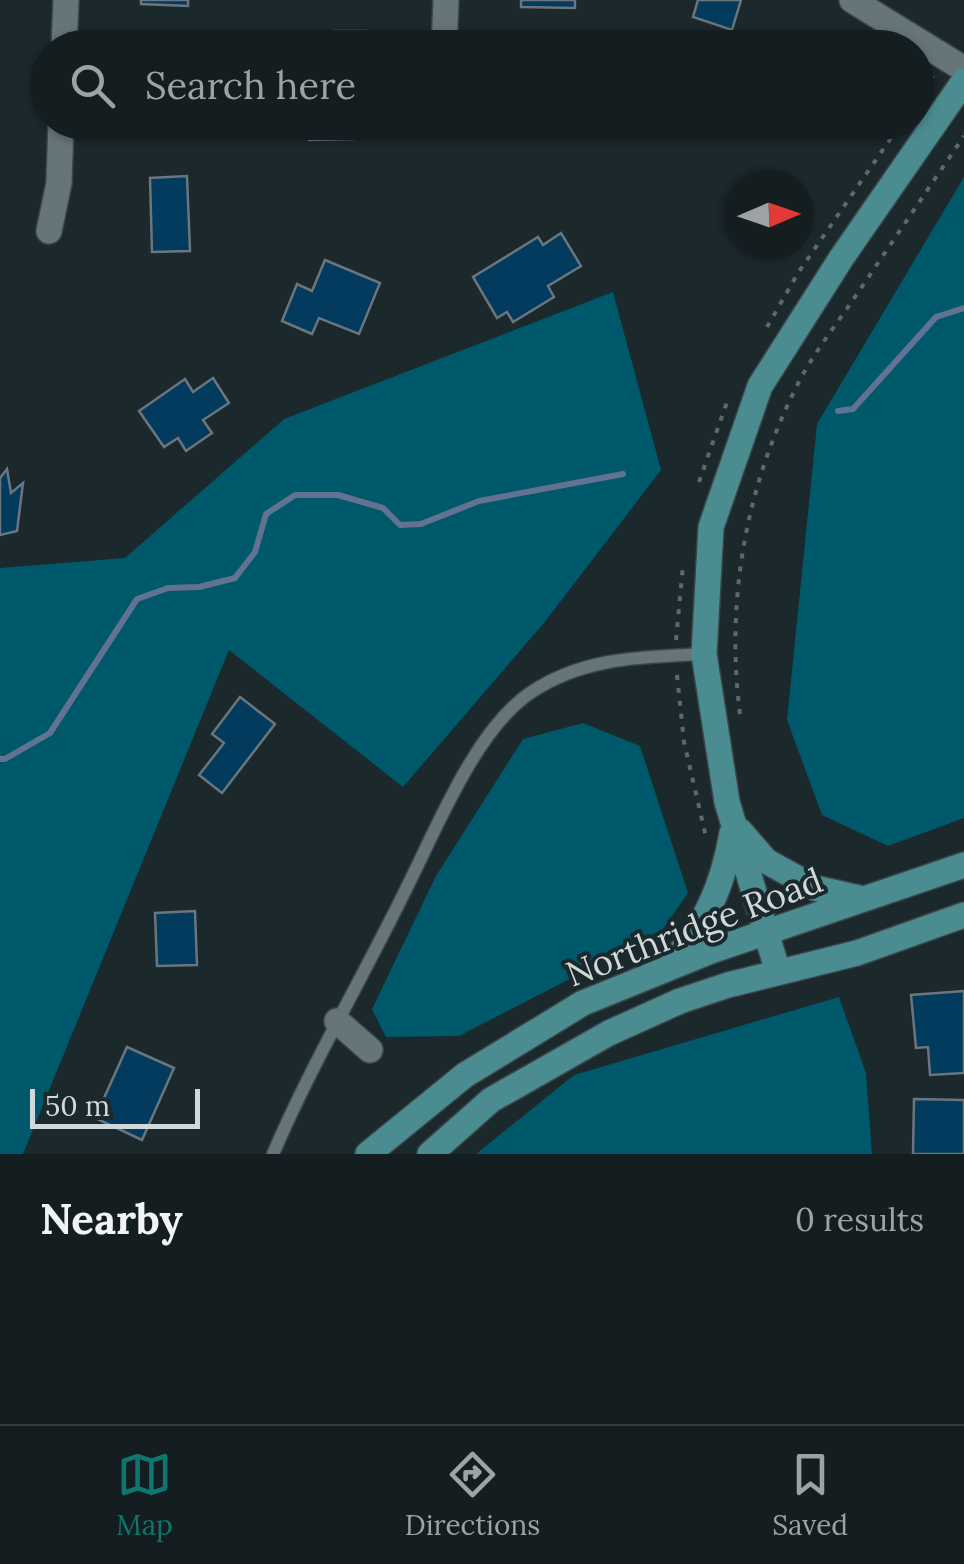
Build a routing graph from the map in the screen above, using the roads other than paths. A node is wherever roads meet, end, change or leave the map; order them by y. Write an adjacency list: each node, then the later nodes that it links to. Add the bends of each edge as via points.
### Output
1 (66, 0): 4 (street)
2 (446, 0): 5 (street)
3 (852, 0): 6 (street)
4 (65, 30)
5 (445, 30)
6 (901, 30)
7 (934, 51): 8 (street)
8 (964, 69)
9 (964, 81): 10 (street)
10 (934, 124)
11 (60, 140): 13 (street)
12 (923, 140): 14 (street, via 760,386 710,527)
13 (49, 231)
14 (704, 654): 15 (street); 22 (lane, via 600,662 548,682 505,715 472,758)
15 (733, 823): 17 (street, via 766,861 816,888); 19 (street); 20 (street, via 716,898)
16 (964, 864): 17 (street, Northridge Road)
17 (863, 899): 19 (street, Northridge Road)
18 (964, 916): 21 (street, Northridge Road, via 857,954)
19 (764, 933): 20 (street, Northridge Road); 21 (street)
20 (668, 968): 25 (street, Northridge Road, via 583,1004 465,1075)
21 (778, 972): 26 (street, Northridge Road, via 680,1001 609,1033 491,1100)
22 (337, 1020): 23 (street); 24 (lane)
23 (370, 1050)
24 (273, 1154)
25 (368, 1154)
26 (430, 1154)

